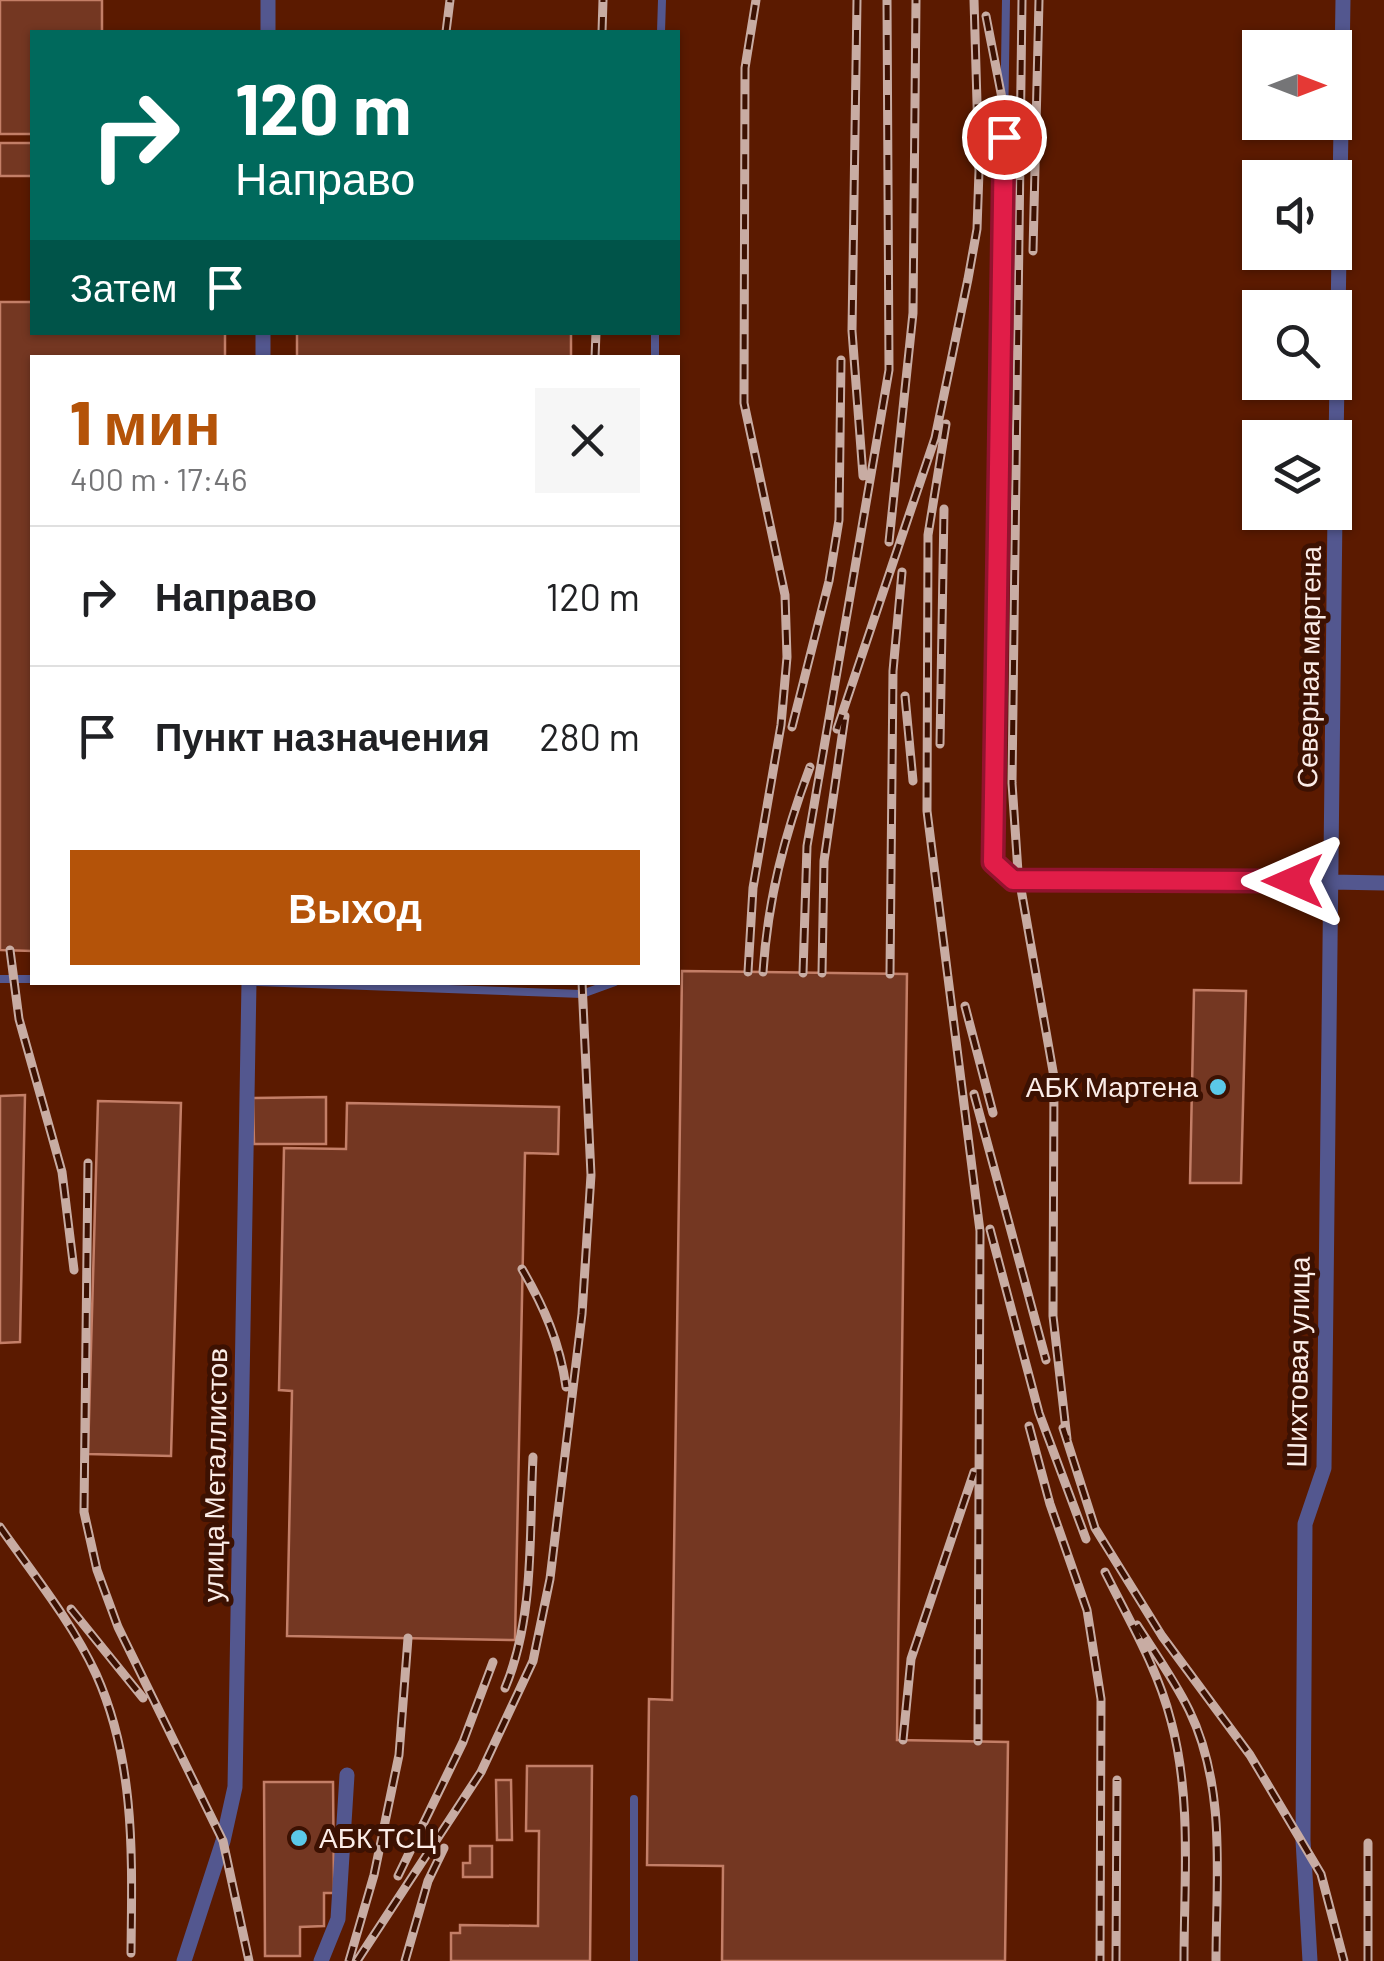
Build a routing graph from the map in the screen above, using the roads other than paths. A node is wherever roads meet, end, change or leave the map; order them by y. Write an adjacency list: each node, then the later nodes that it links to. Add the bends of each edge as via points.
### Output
1 (268, 0): 5 (street)
2 (662, 0): 6 (lane)
3 (1006, 0): 9 (lane, via 993,862 1013,880)
4 (1343, 0): 7 (street, Северная мартена)
5 (268, 30)
6 (662, 30)
7 (1336, 420)
8 (1335, 530): 9 (street, Северная мартена)
9 (1332, 882): 10 (street); 21 (street, Шихтовая улица, via 1324,1468 1305,1524 1303,1840)
10 (1384, 883)
11 (0, 979): 12 (lane)
12 (30, 979)
13 (249, 985): 18 (street, улица Металлистов, via 235,1787)
14 (339, 985): 15 (lane, via 582,994)
15 (608, 985)
16 (347, 1774): 19 (street, via 338,1919)
17 (634, 1799): 20 (lane)
18 (184, 1961)
19 (321, 1961)
20 (634, 1961)
21 (1310, 1961)

